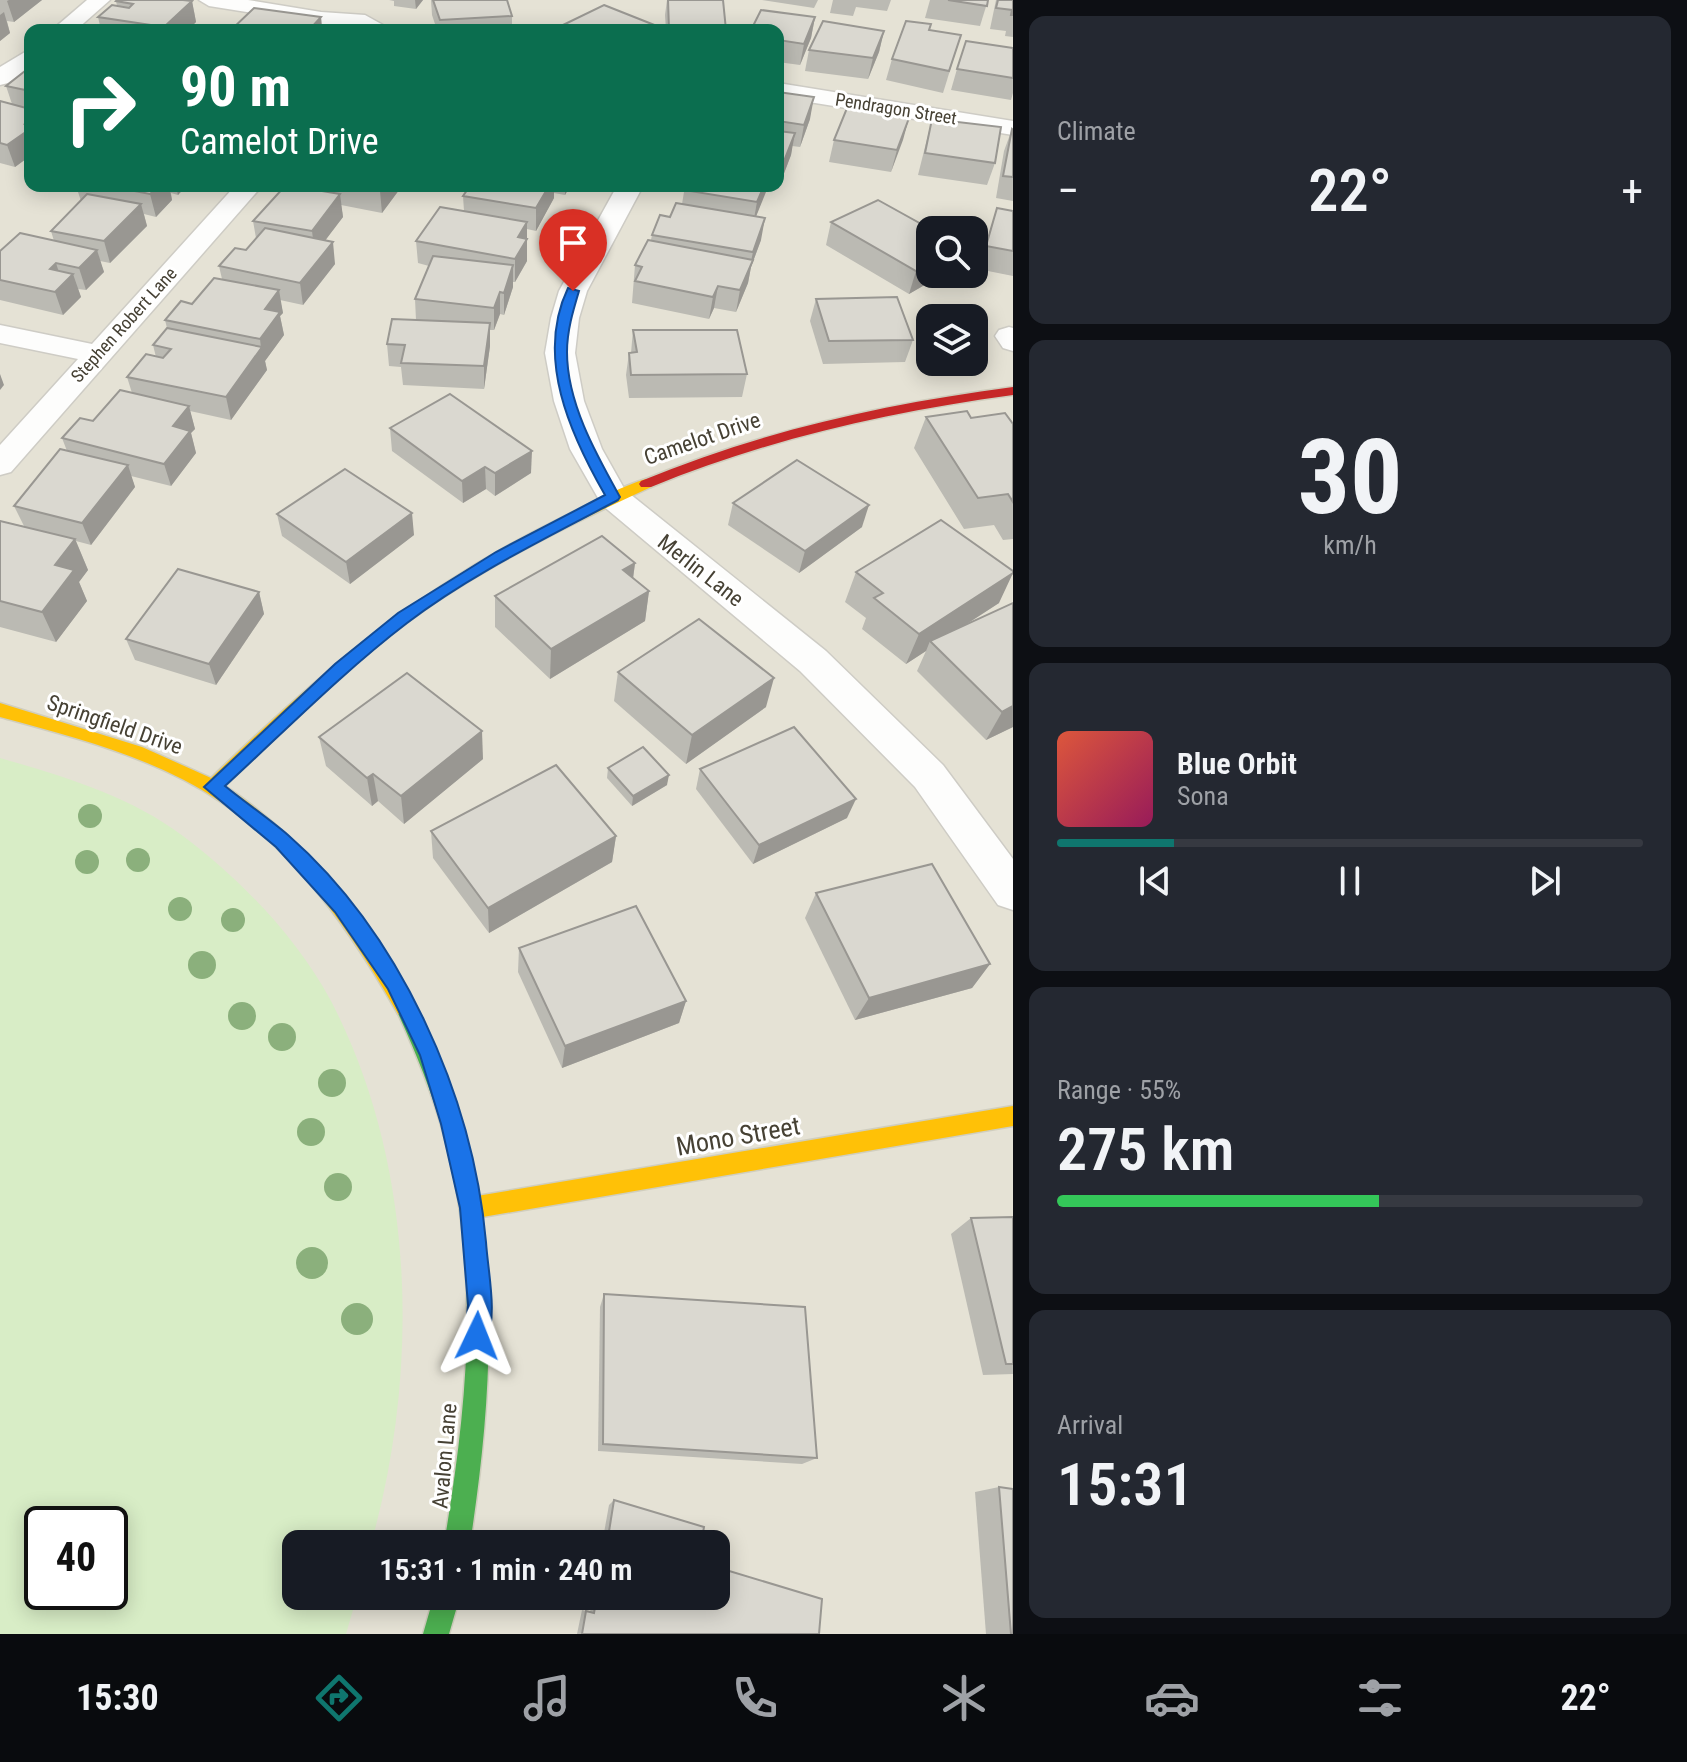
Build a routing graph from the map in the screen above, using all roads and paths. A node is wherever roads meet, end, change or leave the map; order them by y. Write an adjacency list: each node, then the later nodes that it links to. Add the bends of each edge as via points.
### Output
1 (100, 0): 3 (street)
2 (209, 0): 4 (street)
3 (70, 24)
4 (370, 24)
5 (24, 60): 6 (street)
6 (0, 78)
7 (784, 91): 8 (street, Pendragon Street)
8 (1013, 128)
9 (244, 192): 12 (street, Stephen Robert Lane)
10 (627, 192): 15 (street, Merlin Lane, via 573,291 560,353 586,449)
11 (0, 334): 12 (street)
12 (97, 354): 14 (street, Stephen Robert Lane)
13 (1013, 391): 15 (street, Camelot Drive, via 826,423 706,459)
14 (0, 465)
15 (613, 497): 17 (street, Camelot Drive, via 501,555 403,617); 18 (street, Merlin Lane, via 813,661 866,713 929,776)
16 (0, 710): 17 (street, Springfield Drive, via 99,739)
17 (213, 787): 20 (street, Avalon Lane, via 283,842 342,906 395,982 430,1054)
18 (1013, 892)
19 (1013, 1116): 20 (street, Mono Street)
20 (471, 1208): 21 (street, Avalon Lane, via 479,1305 467,1493)
21 (460, 1530)
22 (443, 1610): 23 (street)
23 (436, 1634)

